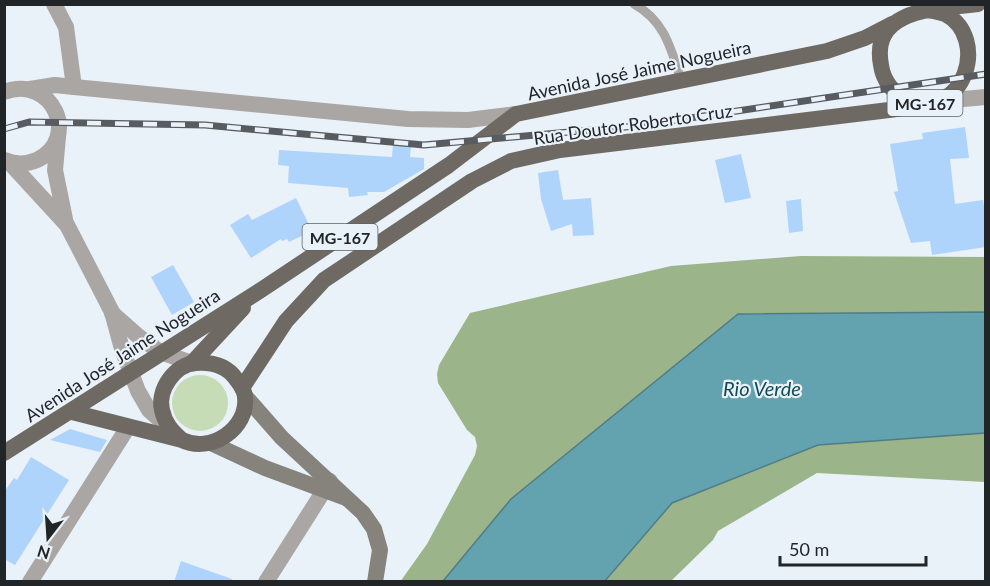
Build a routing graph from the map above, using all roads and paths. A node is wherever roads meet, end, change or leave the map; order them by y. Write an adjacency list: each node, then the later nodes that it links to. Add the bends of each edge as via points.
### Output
1 (54, 4): 9 (street, via 66,27)
2 (634, 4): 8 (lane, via 662,29)
3 (978, 4): 4 (main road, Avenida José Jaime Nogueira / MG-167)
4 (927, 10): 5 (main road, Avenida José Jaime Nogueira / MG-167, via 908,14); 7 (main road, via 945,14 961,25 971,41)
5 (892, 24): 8 (main road, Avenida José Jaime Nogueira / MG-167, via 827,51); 13 (main road, MG-167, via 879,56 882,74 892,89 905,98 920,104)
6 (986, 46): 7 (main road, MG-167)
7 (973, 60): 13 (main road, MG-167, via 969,78 955,94)
8 (681, 80): 14 (main road, Avenida José Jaime Nogueira / MG-167)
9 (74, 87): 10 (street); 14 (street, via 408,119 468,120); 15 (street, via 65,99)
10 (30, 89): 11 (street); 15 (street, via 55,108)
11 (4, 92)
12 (986, 97): 13 (street, Rua Doutor Roberto Cruz)
13 (939, 102): 23 (main road, Rua Doutor Roberto Cruz, via 560,150 511,161 472,181 324,280 286,321)
14 (516, 114): 18 (main road, Avenida José Jaime Nogueira / MG-167, via 448,165)
15 (58, 125): 16 (street, via 56,141 42,158 21,164); 17 (street, via 55,170)
16 (7, 161): 17 (street)
17 (67, 225): 19 (street)
18 (261, 290): 20 (main road, Avenida José Jaime Nogueira / MG-167); 21 (main road, Avenida José Jaime Nogueira / MG-167)
19 (112, 312): 20 (street); 22 (street)
20 (160, 352): 21 (street); 22 (main road, Avenida José Jaime Nogueira / MG-167)
21 (192, 363): 23 (main road, via 213,363 231,372); 25 (main road, MG-167, via 175,372 164,388 161,408)
22 (131, 373): 24 (main road, Avenida José Jaime Nogueira / MG-167); 25 (street, via 146,405)
23 (244, 392): 28 (main road, via 243,412 236,425); 30 (main road)
24 (72, 412): 26 (main road); 29 (main road, Avenida José Jaime Nogueira / MG-167)
25 (167, 426): 27 (main road)
26 (128, 427): 27 (main road); 31 (street)
27 (182, 440): 28 (main road, via 190,444)
28 (211, 443): 30 (main road, via 265,468)
29 (4, 453)
30 (327, 486): 32 (street); 33 (main road, via 347,498 374,528 380,550)
31 (30, 582)
32 (266, 582)
33 (375, 582)

